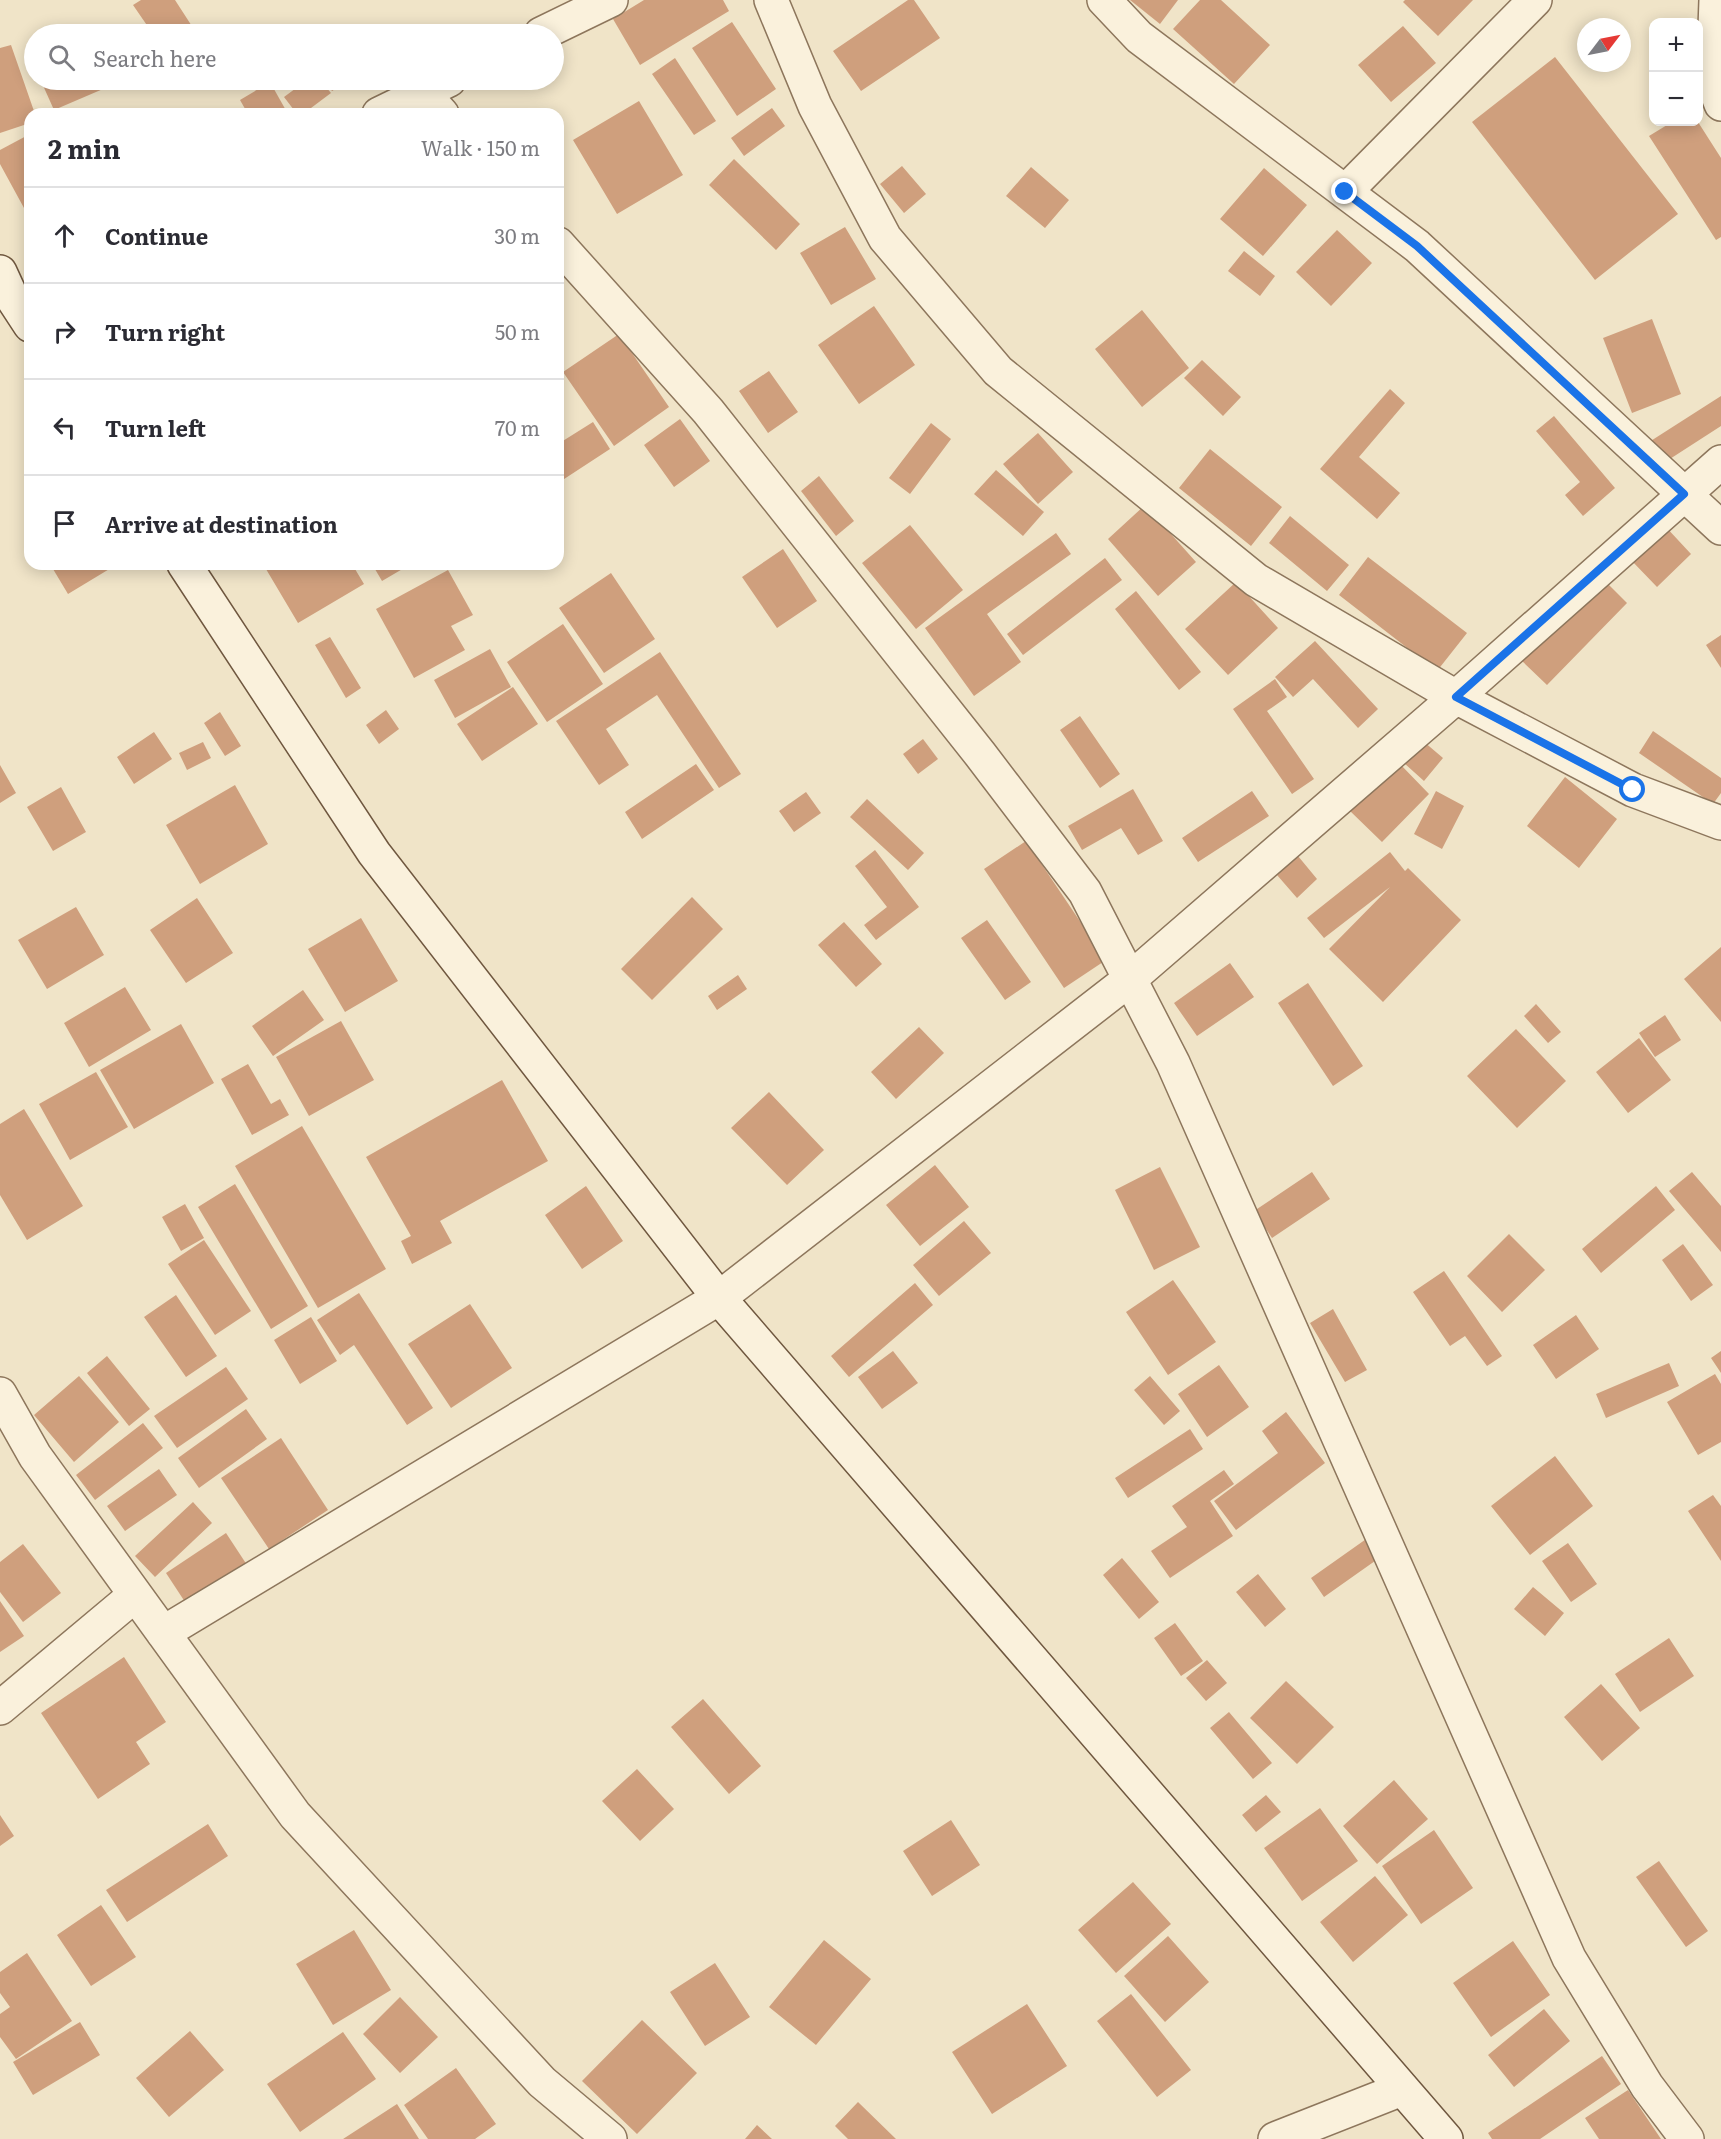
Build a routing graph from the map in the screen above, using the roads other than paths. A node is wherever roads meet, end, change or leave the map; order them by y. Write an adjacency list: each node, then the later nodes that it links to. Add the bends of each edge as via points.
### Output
1 (611, 0): 6 (street)
2 (771, 0): 18 (street, via 814,106 885,238 998,371 1256,580)
3 (1104, 0): 10 (street, via 1139,37)
4 (1535, 0): 10 (street)
5 (1716, 0): 8 (street, via 1713,83)
6 (561, 24)
7 (438, 95): 9 (street)
8 (1721, 104)
9 (398, 108)
10 (1345, 192): 15 (street, via 1417,246)
11 (564, 251): 20 (street, via 708,411 980,754 1085,892)
12 (14, 285): 13 (street)
13 (24, 310)
14 (1721, 462): 15 (street)
15 (1684, 494): 16 (street); 18 (street)
16 (1721, 528)
17 (188, 570): 21 (street, via 374,853)
18 (1456, 697): 19 (street, via 1633,790); 20 (street)
19 (1721, 823)
20 (1130, 979): 21 (street); 30 (street, via 1173,1063 1569,1958 1647,2086)
21 (719, 1298): 24 (street); 26 (street)
22 (0, 1394): 23 (street, via 35,1456)
23 (135, 1595): 24 (street); 25 (street)
24 (163, 1633): 27 (street, via 295,1815 542,2082)
25 (0, 1708)
26 (1402, 2089): 28 (street); 29 (street)
27 (610, 2139)
28 (1275, 2139)
29 (1446, 2139)
30 (1687, 2139)

